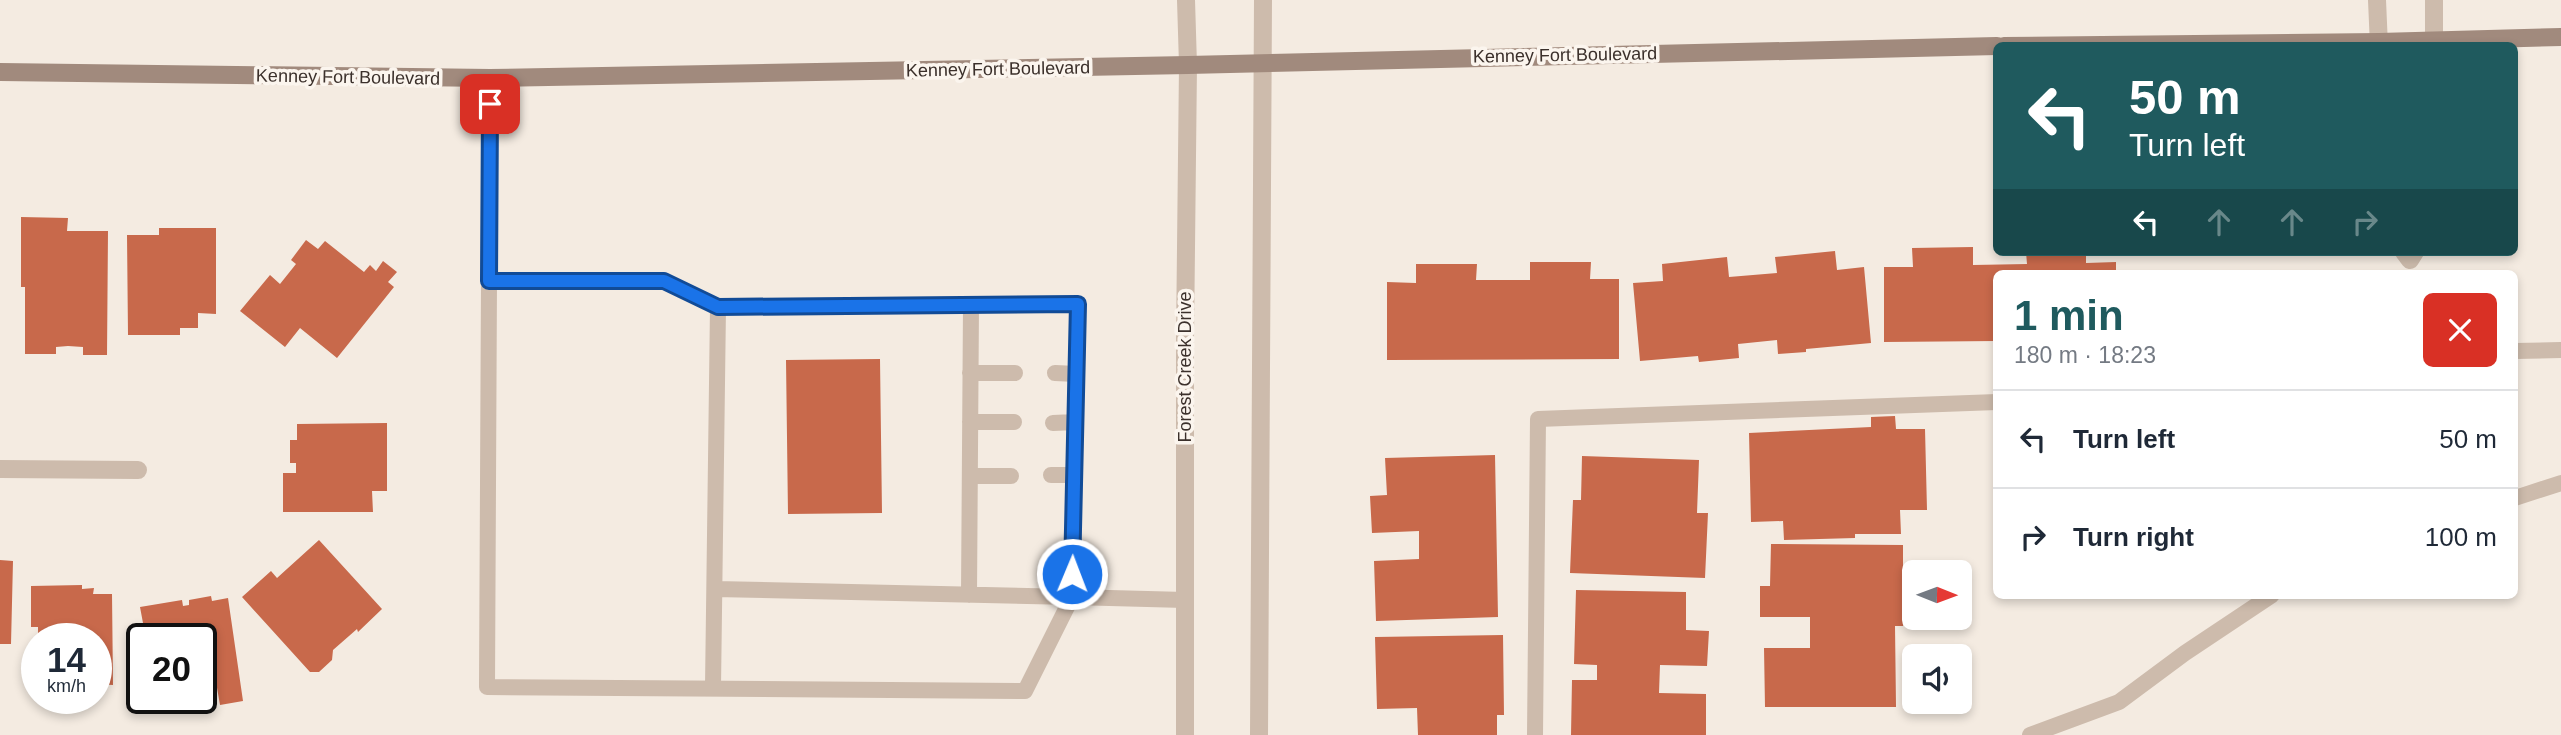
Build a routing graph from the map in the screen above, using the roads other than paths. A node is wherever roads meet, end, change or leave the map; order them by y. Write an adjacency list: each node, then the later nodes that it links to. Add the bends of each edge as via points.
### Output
1 (1186, 0): 11 (street, Forest Creek Drive)
2 (1264, 0): 10 (street)
3 (2377, 0): 6 (street)
4 (2434, 0): 7 (street)
5 (2561, 37): 8 (main road)
6 (2379, 42)
7 (2434, 42)
8 (2455, 42)
9 (1993, 46): 10 (main road, Kenney Fort Boulevard)
10 (1264, 63): 11 (main road, Kenney Fort Boulevard); 43 (street)
11 (1188, 65): 13 (main road, Kenney Fort Boulevard); 40 (street, Forest Creek Drive)
12 (0, 72): 13 (main road, Kenney Fort Boulevard)
13 (490, 79): 14 (lane)
14 (489, 281): 16 (lane, via 664,281); 41 (lane, via 486,687)
15 (971, 305): 16 (lane); 19 (lane); 22 (lane, via 1078,304)
16 (718, 307): 36 (lane)
17 (2561, 349): 18 (lane)
18 (2518, 351)
19 (970, 373): 20 (lane); 24 (lane)
20 (1014, 373)
21 (1055, 373): 22 (lane)
22 (1076, 374): 26 (lane)
23 (1993, 402): 44 (lane, via 1538,419)
24 (970, 422): 25 (lane); 32 (lane)
25 (1014, 422)
26 (1075, 422): 27 (lane); 31 (lane)
27 (1053, 423)
28 (0, 469): 29 (street)
29 (138, 470)
30 (1051, 475): 31 (lane)
31 (1074, 475): 38 (lane)
32 (970, 476): 33 (lane); 37 (lane)
33 (1011, 476)
34 (2561, 483): 35 (lane)
35 (2518, 497)
36 (715, 589): 37 (lane); 41 (lane)
37 (969, 595): 38 (lane)
38 (1072, 597): 40 (lane); 41 (lane, via 1025,691)
39 (2266, 599): 45 (lane, via 2119,702)
40 (1185, 600): 42 (street, Forest Creek Drive)
41 (713, 687)
42 (1185, 735)
43 (1259, 735)
44 (1535, 735)
45 (2030, 735)

